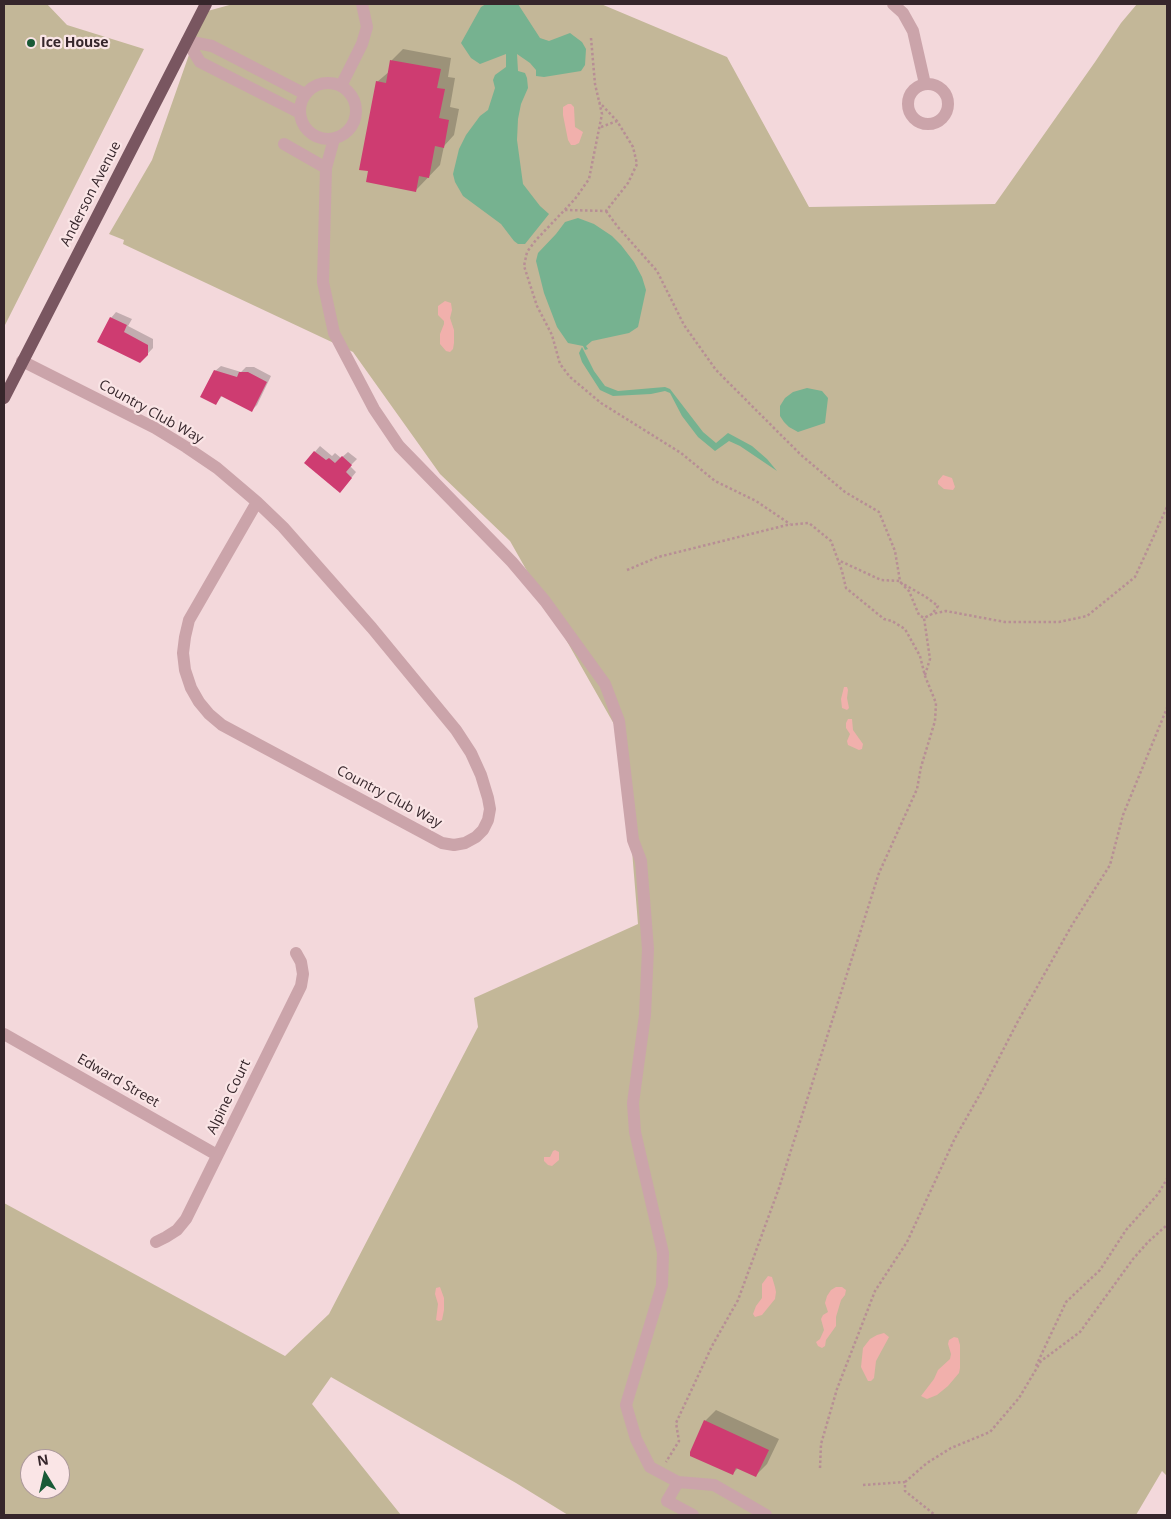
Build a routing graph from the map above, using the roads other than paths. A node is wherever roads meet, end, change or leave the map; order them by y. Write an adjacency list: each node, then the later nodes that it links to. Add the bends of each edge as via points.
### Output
1 (206, 4): 4 (main road, Anderson Avenue)
2 (362, 4): 6 (street, via 367,27)
3 (893, 4): 5 (street, via 903,13 913,31)
4 (187, 41): 7 (street, via 212,46); 8 (street, via 200,62); 12 (main road, Anderson Avenue)
5 (925, 84)
6 (341, 86): 7 (street, via 328,82 311,88); 9 (street, via 352,95 357,112 350,129)
7 (305, 94): 8 (street)
8 (300, 113): 9 (street, via 307,130 315,136)
9 (334, 138): 11 (street)
10 (284, 144): 11 (street)
11 (326, 168): 19 (street, via 324,282 334,333 374,409 399,446 512,562 545,602 605,684 619,720 633,840 641,860 648,949 645,1015 633,1103 635,1132 663,1253 662,1285 626,1405 636,1438 650,1467)
12 (22, 362): 13 (main road, Anderson Avenue); 14 (street, Country Club Way, via 155,428 217,468)
13 (4, 398)
14 (257, 502): 14 (street, Country Club Way, via 372,628 456,730 478,768 490,808 488,820 476,837 454,845 442,843 222,725 199,702 185,670 183,653 189,620)
15 (296, 953): 17 (street, Alpine Court, via 303,974 301,986)
16 (4, 1034): 17 (street, Edward Street)
17 (218, 1155): 18 (street, Alpine Court, via 186,1219 177,1230)
18 (156, 1242)
19 (678, 1482): 20 (street, via 667,1501); 21 (street, via 714,1485)
20 (692, 1515)
21 (766, 1515)

